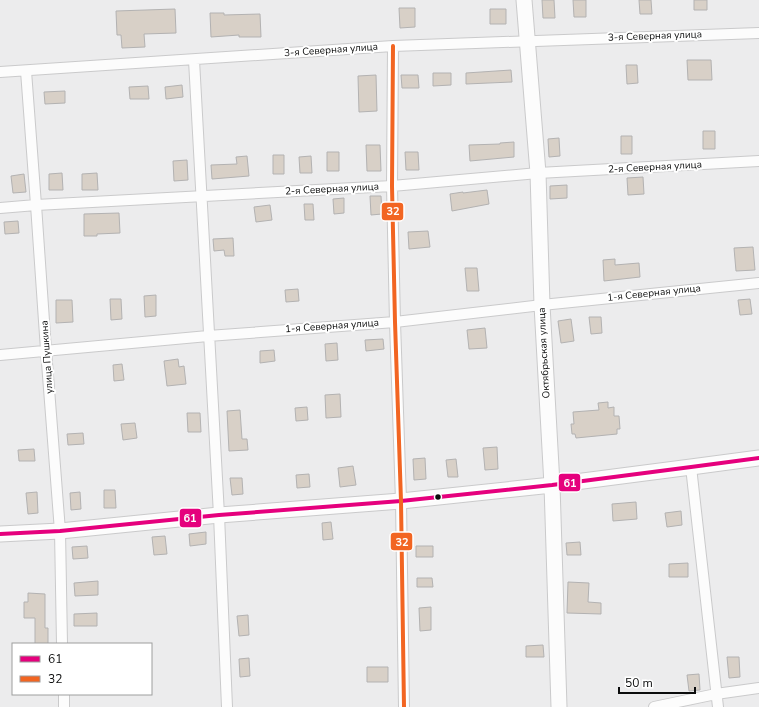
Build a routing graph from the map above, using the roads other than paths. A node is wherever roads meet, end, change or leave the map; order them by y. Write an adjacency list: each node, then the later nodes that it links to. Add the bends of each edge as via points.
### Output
1 (524, 0): 3 (street, Октябрьская улица)
2 (759, 32): 3 (street, 3-я Северная улица)
3 (527, 41): 4 (street, 3-я Северная улица); 9 (street, Октябрьская улица)
4 (392, 46): 5 (street, 3-я Северная улица); 10 (street)
5 (194, 60): 6 (street, 3-я Северная улица); 11 (street)
6 (26, 71): 7 (street, 3-я Северная улица); 12 (street, улица Пушкина)
7 (0, 72)
8 (759, 161): 9 (street, 2-я Северная улица)
9 (538, 174): 10 (street, 2-я Северная улица); 15 (street, Октябрьская улица)
10 (392, 186): 11 (street, 2-я Северная улица); 16 (street)
11 (202, 196): 12 (street, 2-я Северная улица); 17 (street)
12 (36, 205): 13 (street, 2-я Северная улица); 18 (street, улица Пушкина)
13 (0, 208)
14 (759, 283): 15 (street, 1-я Северная улица)
15 (542, 305): 16 (street, 1-я Северная улица); 22 (street, Октябрьская улица)
16 (395, 322): 17 (street, 1-я Северная улица); 23 (street)
17 (208, 336): 18 (street, 1-я Северная улица); 24 (street)
18 (46, 350): 19 (street, 1-я Северная улица); 25 (street, улица Пушкина)
19 (0, 355)
20 (759, 458): 21 (street)
21 (691, 467): 22 (street); 29 (street)
22 (552, 485): 23 (street); 34 (street, Октябрьская улица)
23 (401, 501): 24 (street); 33 (street)
24 (219, 515): 25 (street); 32 (street)
25 (60, 531): 26 (street); 27 (street, улица Пушкина)
26 (0, 534)
27 (62, 643)
28 (759, 688): 29 (street)
29 (716, 694): 35 (street); 36 (street)
30 (64, 695): 31 (street)
31 (64, 707)
32 (227, 707)
33 (404, 707)
34 (559, 707)
35 (654, 707)
36 (718, 707)

